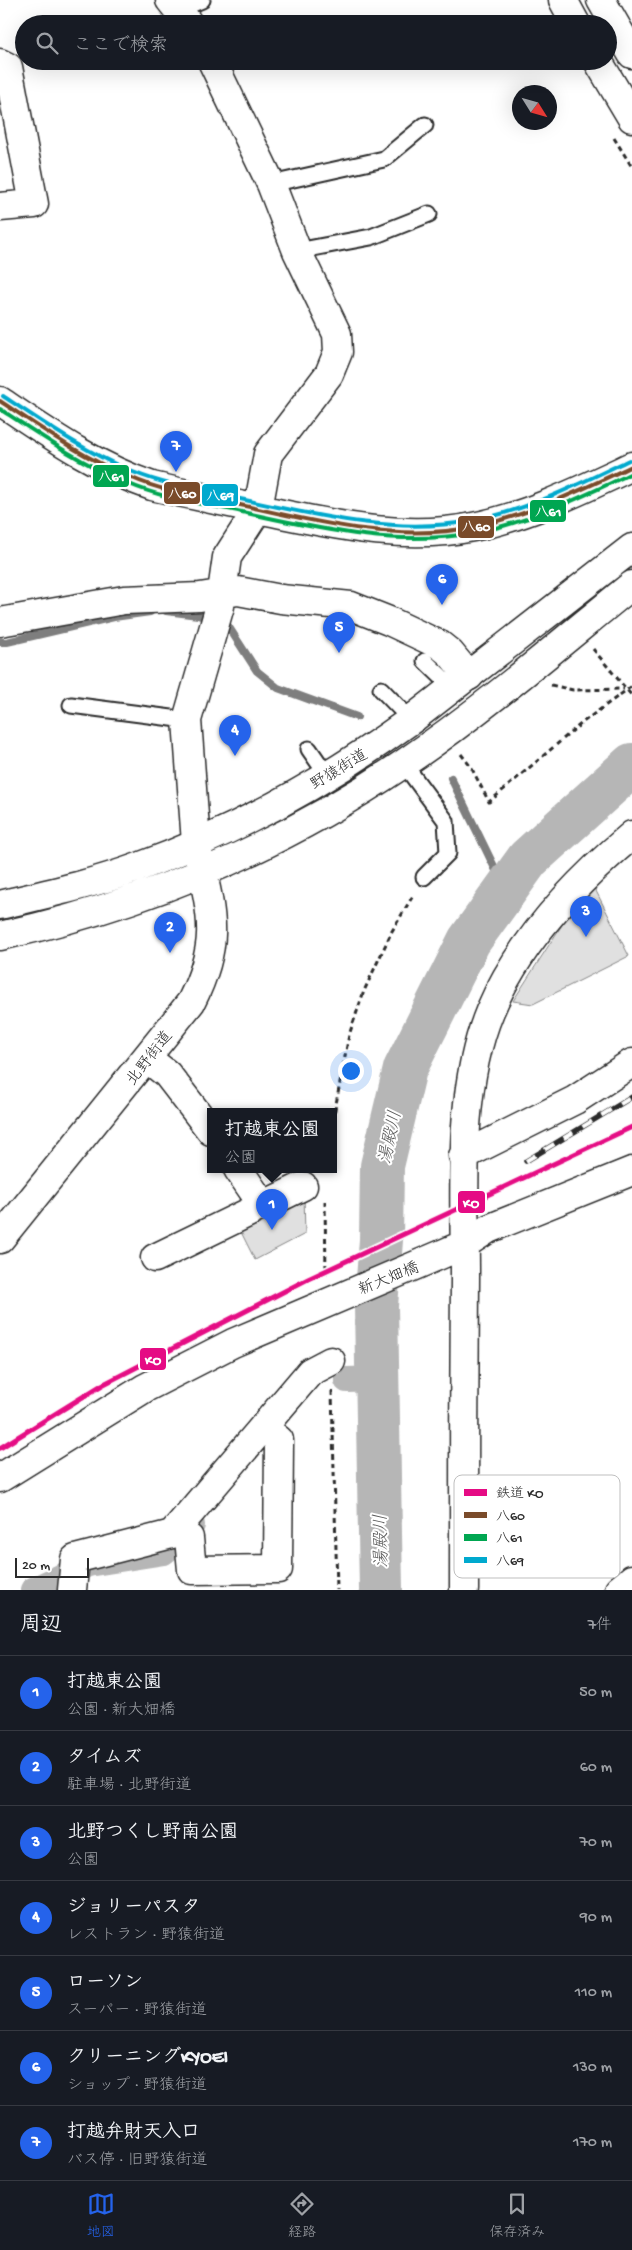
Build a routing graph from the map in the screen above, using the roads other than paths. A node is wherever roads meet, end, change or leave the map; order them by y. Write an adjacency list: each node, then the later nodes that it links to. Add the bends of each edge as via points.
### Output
1 (563, 0): 3 (main road)
2 (601, 0): 4 (main road)
3 (571, 15)
4 (610, 15)
5 (617, 28): 6 (main road)
6 (632, 54)
7 (0, 63): 13 (main road, via 8,67 34,204)
8 (216, 70): 12 (main road)
9 (603, 70): 10 (main road)
10 (632, 118)
11 (426, 125): 12 (lane, via 384,159)
12 (272, 184): 15 (main road)
13 (0, 207)
14 (429, 214): 15 (lane, via 371,237)
15 (297, 251): 18 (main road, via 337,334 338,352 329,374 268,454)
16 (0, 400): 18 (main road, via 66,446 130,478 160,488)
17 (627, 473): 18 (main road, via 528,511 486,524 440,532 396,532)
18 (258, 509): 21 (main road, 北野街道, via 227,558)
19 (632, 548): 24 (main road, 野猿街道)
20 (632, 586): 30 (main road, 野猿街道)
21 (220, 600): 22 (main road, via 124,600); 24 (main road, via 238,591 281,600 351,606 390,620 440,645 450,653); 27 (main road, 北野街道, via 201,680)
22 (0, 622)
23 (424, 661): 24 (lane)
24 (461, 682): 28 (main road, 野猿街道)
25 (381, 689): 28 (lane)
26 (71, 705): 27 (lane)
27 (187, 720): 33 (main road, 北野街道)
28 (410, 720): 31 (main road, 野猿街道)
29 (309, 749): 31 (lane)
30 (404, 764): 34 (main road, 野猿街道, via 310,822); 35 (lane, via 446,821 448,852)
31 (327, 775): 33 (main road, 野猿街道, via 274,806)
32 (632, 834): 41 (main road, via 583,880 548,919 518,958 490,1010 475,1056)
33 (196, 843): 34 (main road, 北野街道); 36 (main road, 野猿街道, via 102,879)
34 (203, 874): 37 (main road, 野猿街道, via 140,898); 38 (main road, 北野街道, via 212,927 205,974 191,1002)
35 (424, 878)
36 (0, 905)
37 (0, 936)
38 (148, 1059): 40 (main road, via 167,1074); 46 (main road, 北野街道)
39 (632, 1064): 41 (main road, via 575,1100)
40 (207, 1126)
41 (463, 1156): 47 (main road)
42 (241, 1173): 45 (main road)
43 (628, 1179): 47 (main road, 新大畑橋, via 488,1229)
44 (303, 1186): 45 (main road)
45 (262, 1204): 48 (main road)
46 (0, 1239)
47 (464, 1244): 51 (main road); 52 (main road, 新大畑橋, via 233,1343 145,1388)
48 (155, 1258)
49 (331, 1361): 50 (main road, via 310,1372)
50 (263, 1427): 53 (main road); 53 (main road, via 279,1440 278,1569 192,1570 189,1538)
51 (464, 1475)
52 (0, 1478)
53 (177, 1529): 55 (main road, via 172,1534 75,1559)
54 (632, 1579): 56 (main road)
55 (72, 1590)
56 (619, 1590)

